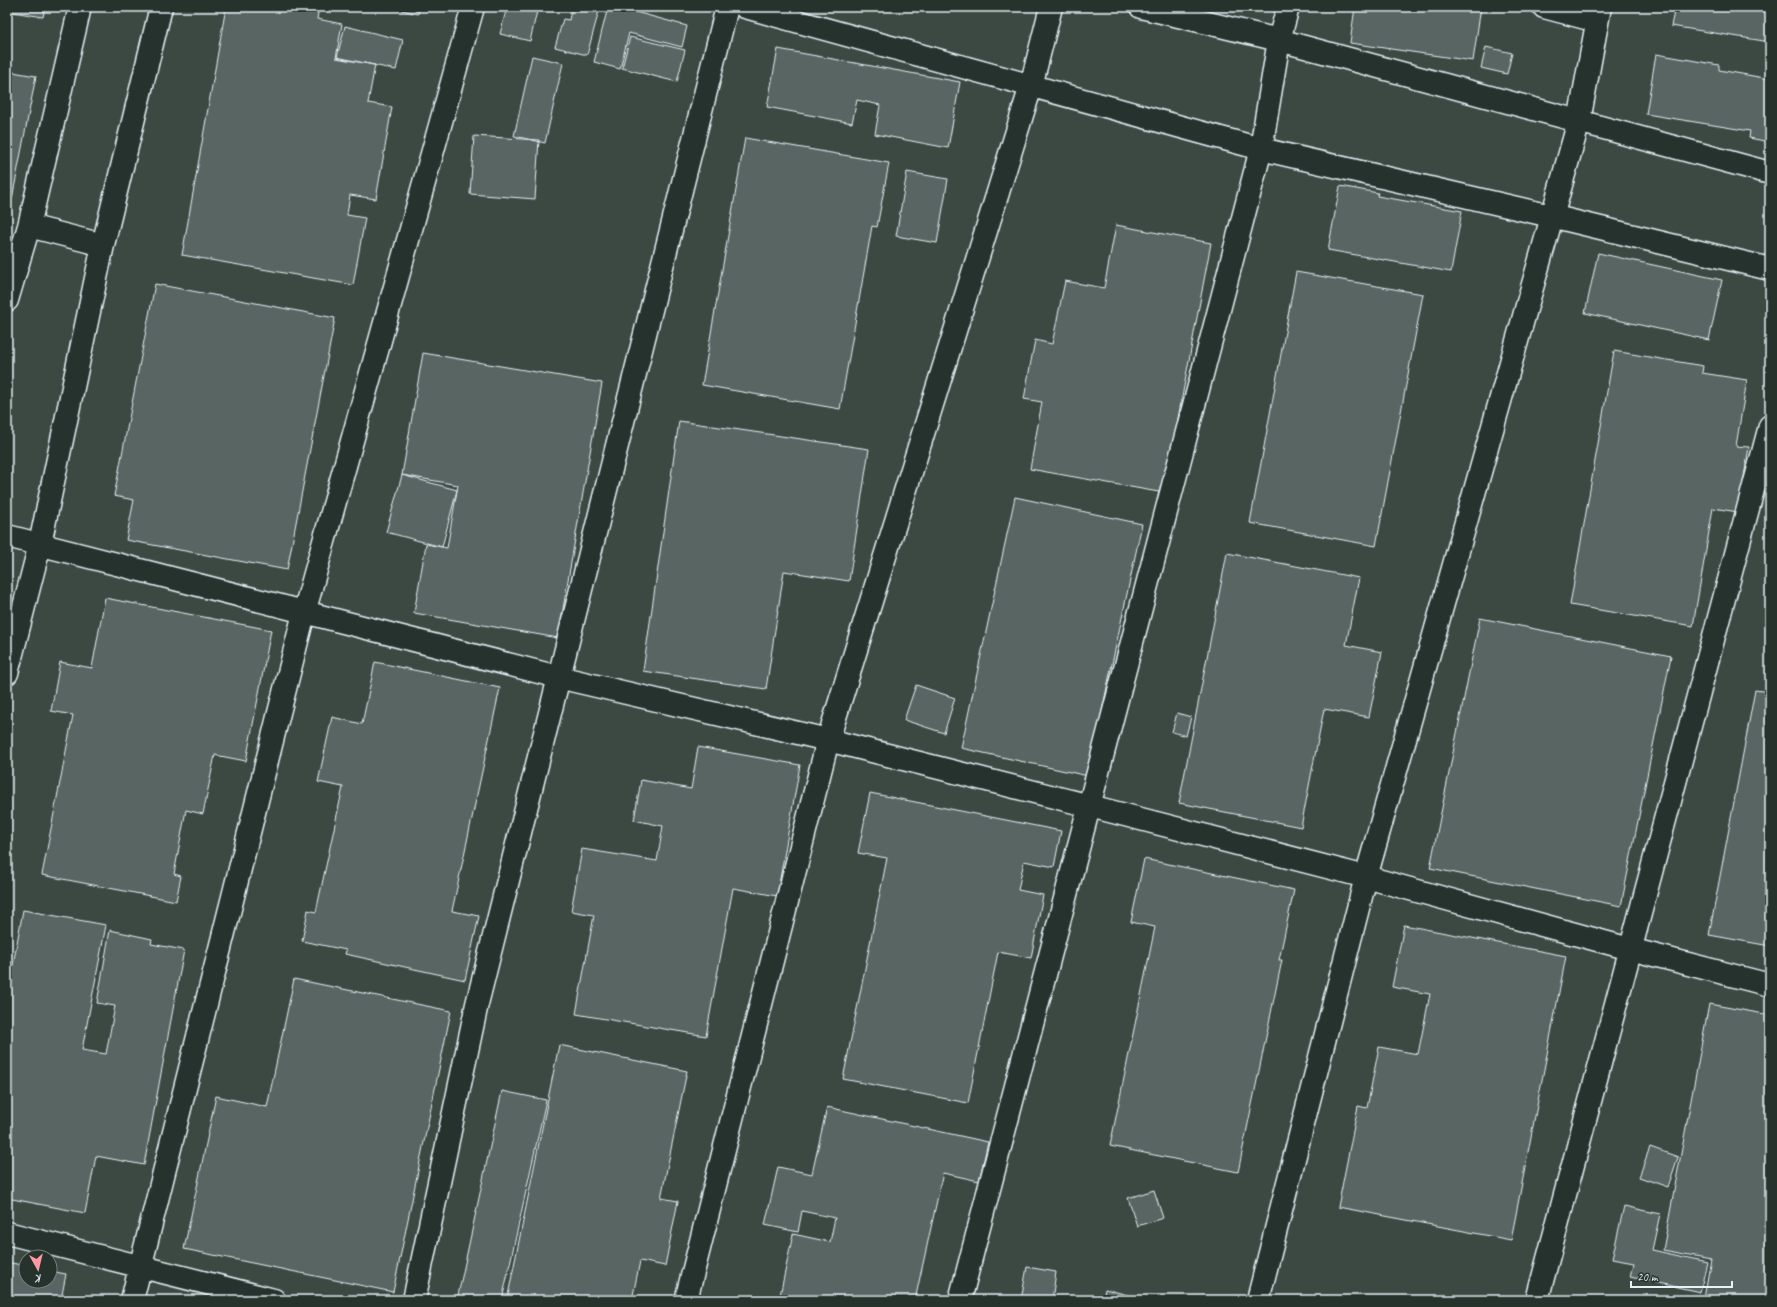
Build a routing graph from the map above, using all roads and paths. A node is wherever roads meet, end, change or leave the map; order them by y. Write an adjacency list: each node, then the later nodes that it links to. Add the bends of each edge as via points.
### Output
1 (80, 7): 17 (street)
2 (161, 7): 18 (street)
3 (473, 7): 24 (street)
4 (727, 7): 26 (street)
5 (745, 7): 12 (street)
6 (1051, 7): 12 (street)
7 (1140, 7): 11 (street)
8 (1288, 7): 11 (street)
9 (1544, 7): 10 (street)
10 (1598, 14): 13 (street)
11 (1279, 40): 13 (street); 14 (street)
12 (1031, 86): 14 (street); 27 (street)
13 (1579, 121): 15 (street); 16 (street)
14 (1261, 149): 16 (street); 28 (street)
15 (1770, 173)
16 (1551, 216): 19 (street); 29 (street)
17 (29, 226): 18 (street); 20 (street)
18 (103, 246): 23 (street)
19 (1770, 269)
20 (7, 300)
21 (1770, 426): 30 (street)
22 (7, 536): 23 (street)
23 (40, 544): 24 (street); 25 (street)
24 (304, 613): 26 (street); 33 (street)
25 (7, 673)
26 (558, 677): 27 (street); 36 (street, via 477,1004)
27 (828, 740): 28 (street); 37 (street)
28 (1090, 806): 29 (street); 38 (street)
29 (1366, 877): 30 (street); 39 (street)
30 (1630, 949): 31 (street); 40 (street)
31 (1770, 985)
32 (7, 1233): 33 (street)
33 (140, 1266): 34 (street); 35 (street)
34 (132, 1300)
35 (274, 1300)
36 (414, 1300)
37 (686, 1300)
38 (960, 1300)
39 (1258, 1300)
40 (1537, 1300)

